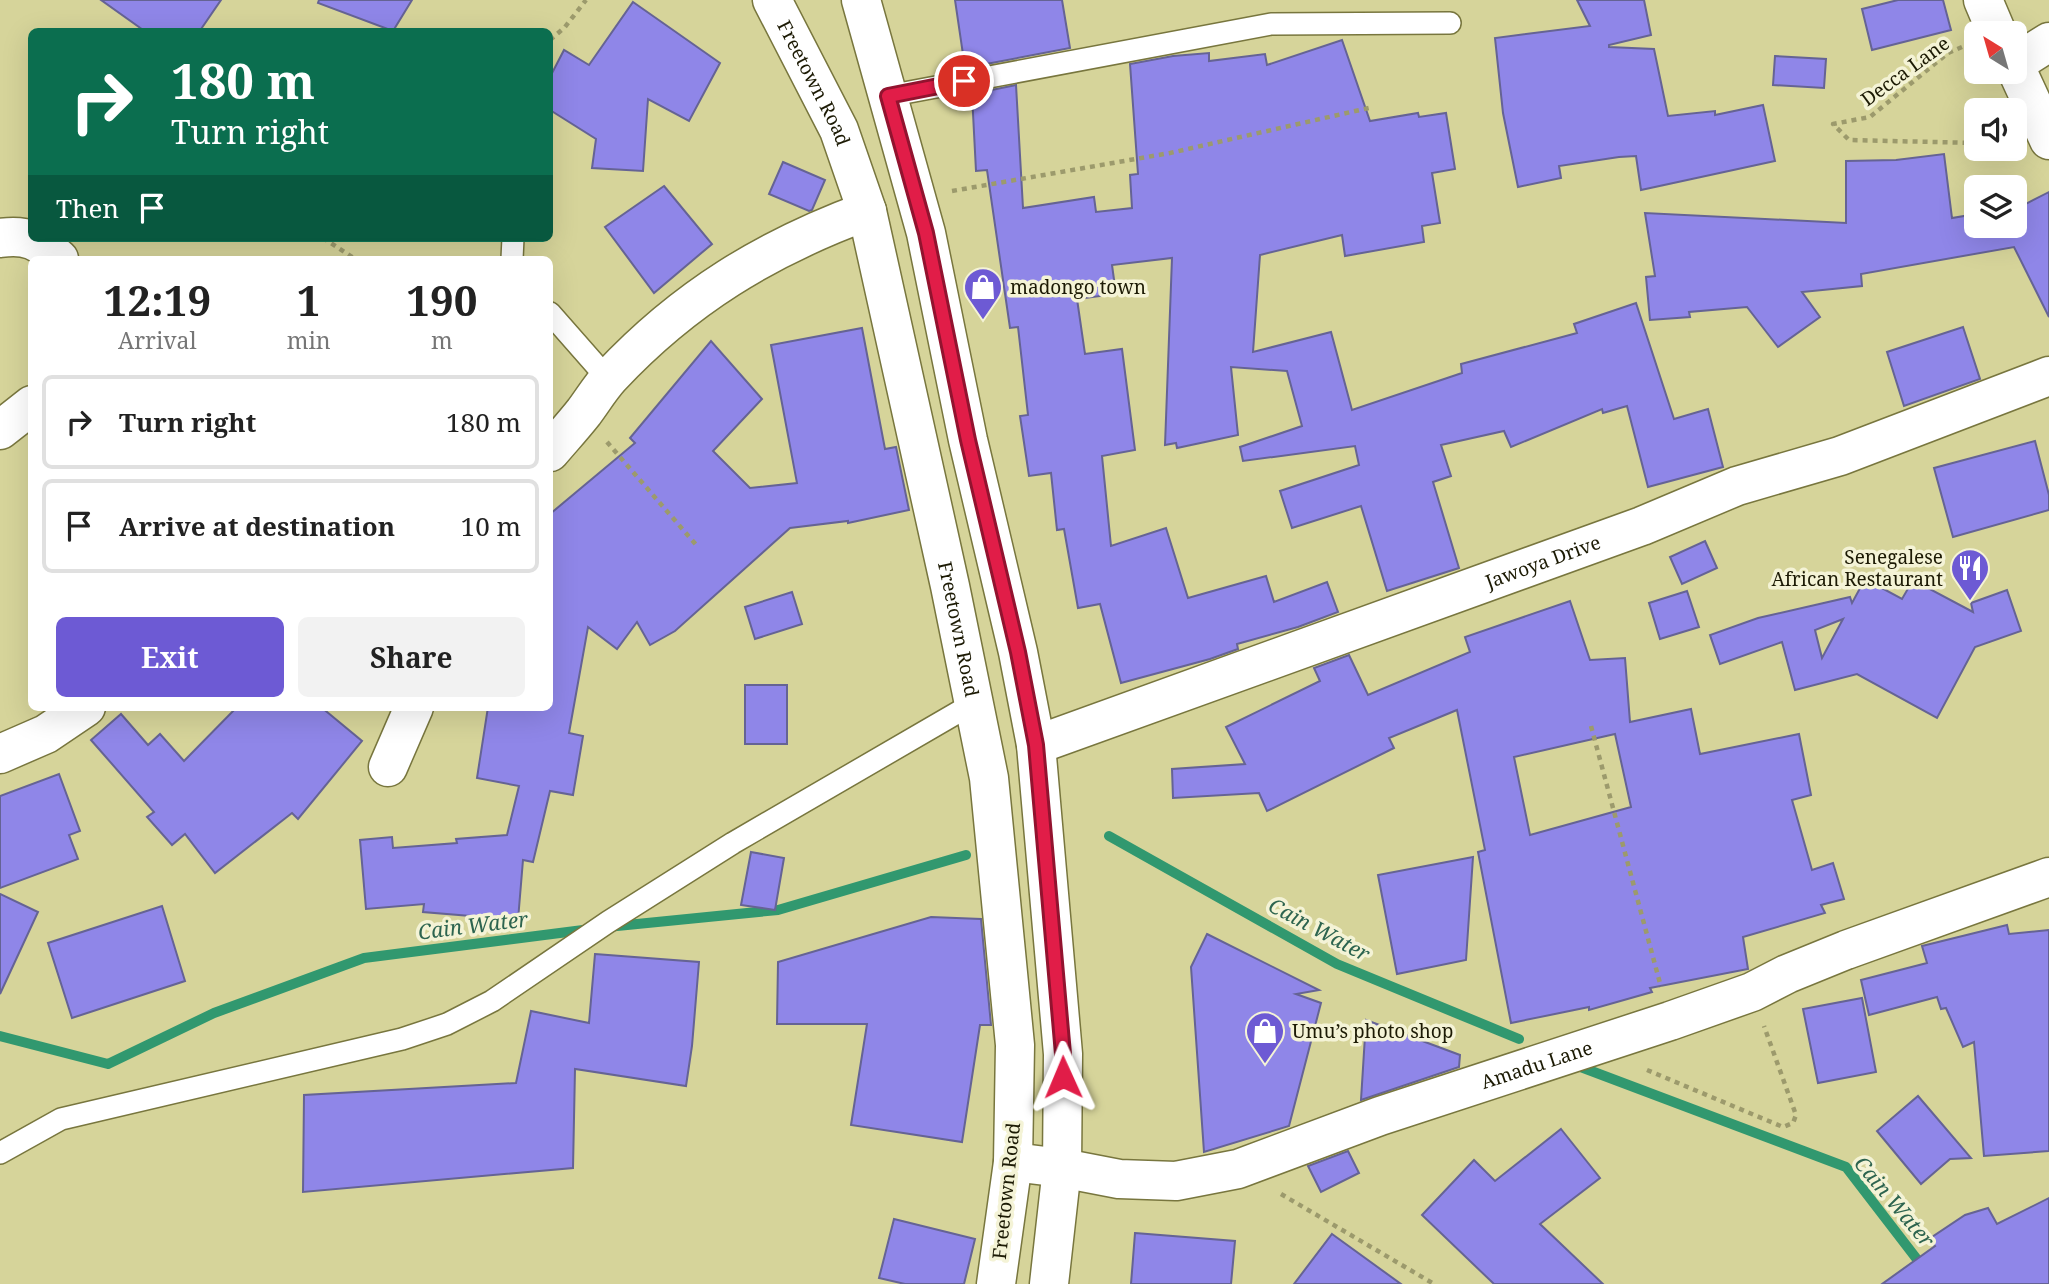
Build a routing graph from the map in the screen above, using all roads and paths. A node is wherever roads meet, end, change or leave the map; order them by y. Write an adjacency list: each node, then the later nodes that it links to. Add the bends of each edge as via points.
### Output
1 (586, 0): 7 (path)
2 (772, 0): 17 (street, Freetown Road, via 839,130)
3 (861, 0): 12 (street)
4 (1983, 0): 5 (street)
5 (1982, 21)
6 (1450, 23): 12 (lane, via 1271,24)
7 (553, 37)
8 (2049, 42): 10 (street)
9 (1964, 46): 15 (path, Decca Lane, via 1948,53 1870,117 1833,124 1849,140)
10 (2027, 56)
11 (2023, 84): 14 (street)
12 (888, 96): 16 (street)
13 (1373, 107): 16 (path, via 1170,153)
14 (2049, 140)
15 (1964, 143)
16 (915, 197): 36 (street)
17 (867, 211): 26 (street, via 775,249 726,278 665,324); 32 (street, Freetown Road)
18 (0, 238): 19 (street)
19 (28, 238)
20 (38, 242): 22 (street)
21 (329, 242): 23 (path)
22 (55, 256)
23 (350, 256)
24 (553, 316): 26 (lane)
25 (2049, 376): 36 (street, Jawoya Drive, via 1840,456 1737,486 1642,526)
26 (608, 379): 28 (street)
27 (28, 408): 29 (street)
28 (583, 413): 30 (street); 31 (path)
29 (0, 430)
30 (553, 448)
31 (698, 547)
32 (974, 703): 43 (lane, via 733,843 492,1001 447,1024 402,1039 61,1119); 44 (street, Freetown Road, via 989,778 1015,1045)
33 (80, 711): 37 (street, via 47,734)
34 (412, 711): 38 (street)
35 (1591, 726): 41 (path)
36 (1036, 745): 45 (street, via 1063,1054)
37 (0, 754)
38 (388, 767)
39 (2049, 877): 40 (street, Amadu Lane, via 1835,955)
40 (1752, 992): 41 (street, Amadu Lane); 42 (path, via 1796,1115 1793,1123 1783,1126)
41 (1670, 1021): 42 (street, Amadu Lane)
42 (1591, 1047): 46 (street, Amadu Lane, via 1380,1116)
43 (0, 1153)
44 (1013, 1162): 45 (street, Amadu Lane); 47 (street, Freetown Road)
45 (1062, 1168): 46 (street, Amadu Lane, via 1119,1179 1176,1181); 48 (street)
46 (1238, 1169): 49 (path)
47 (996, 1284)
48 (1049, 1284)
49 (1434, 1284)

